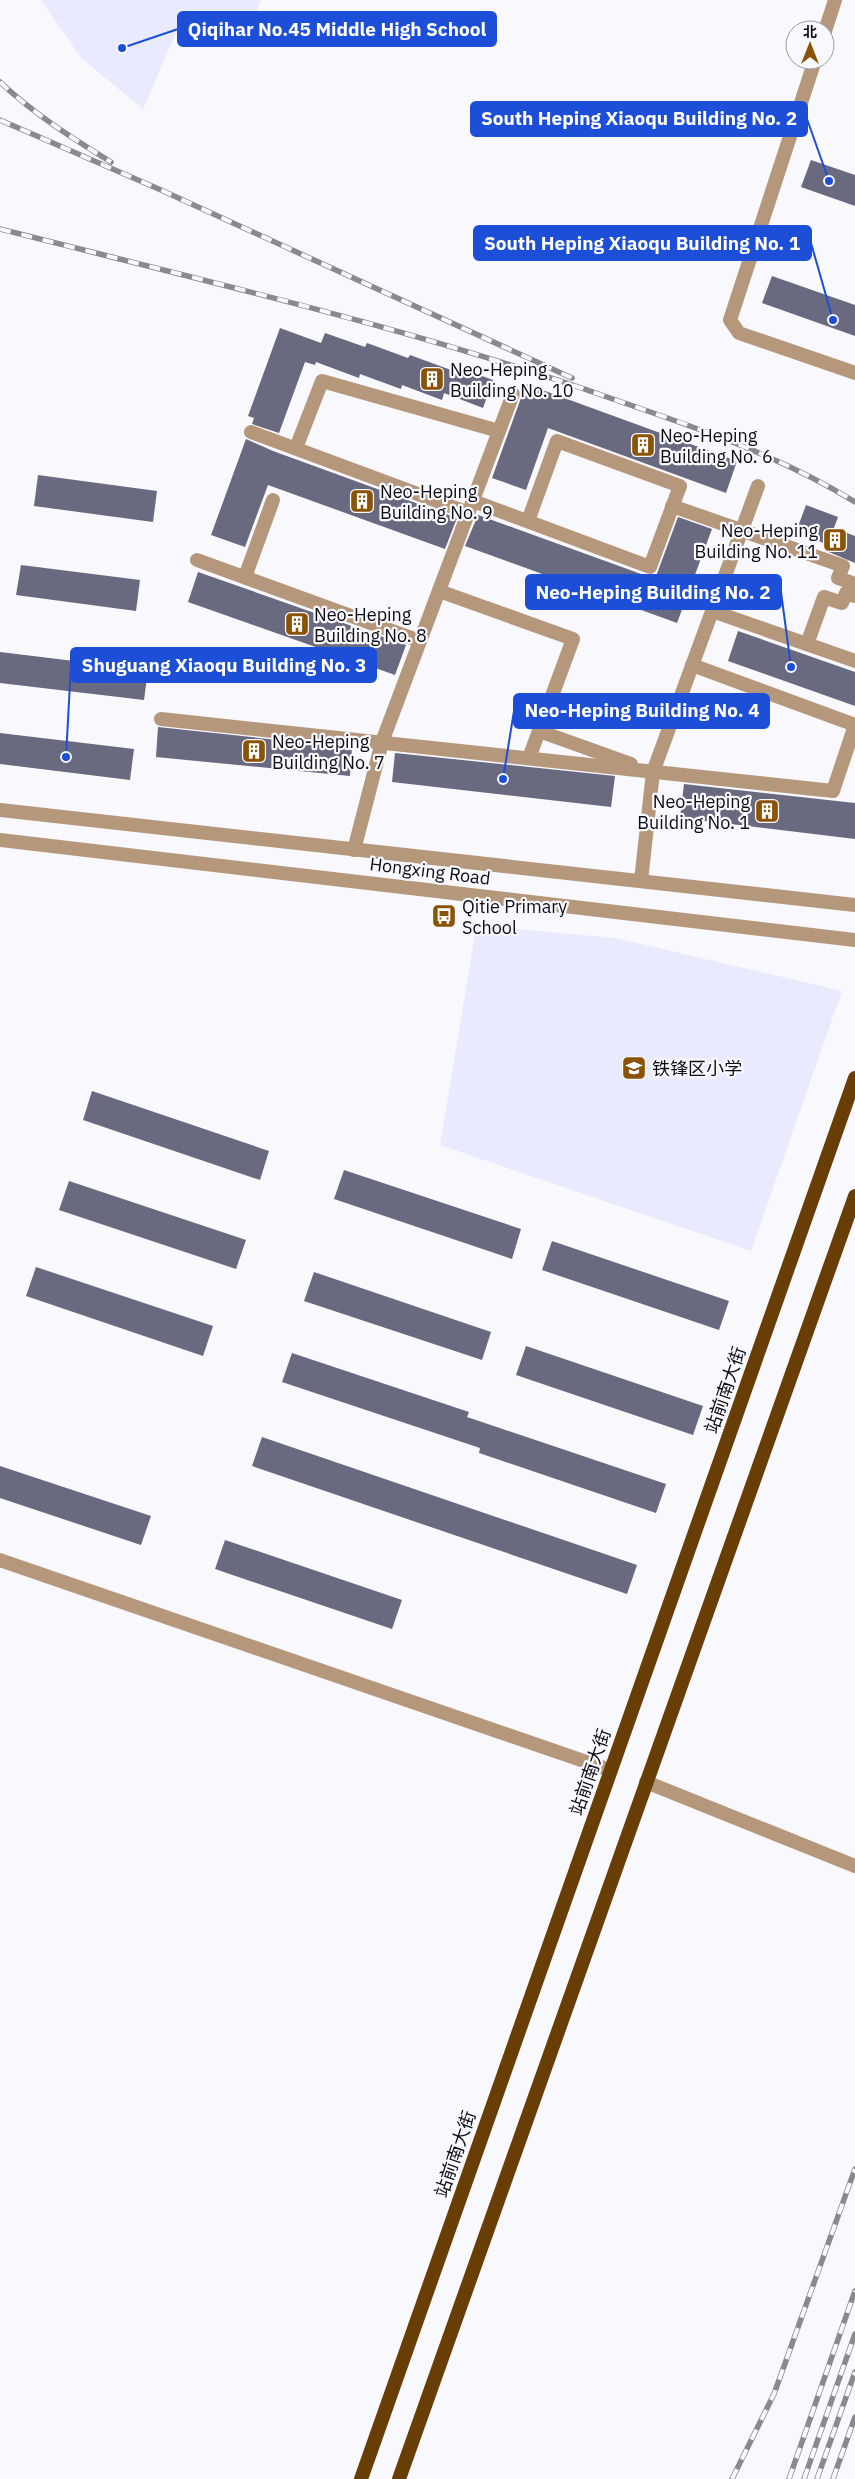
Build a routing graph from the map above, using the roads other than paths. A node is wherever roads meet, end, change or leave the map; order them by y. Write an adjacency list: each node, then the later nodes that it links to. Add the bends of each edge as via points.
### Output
1 (835, 0): 2 (street)
2 (829, 20)
3 (813, 70): 4 (street, via 730,320 739,333)
4 (855, 373)
5 (513, 394): 6 (street)
6 (499, 431): 8 (street, via 322,381); 12 (street)
7 (251, 432): 8 (street)
8 (296, 448): 12 (street)
9 (758, 486): 14 (street)
10 (273, 500): 16 (street)
11 (672, 506): 13 (street, via 650,567); 13 (street, via 680,486 557,441); 14 (street)
12 (471, 507): 13 (street); 18 (street)
13 (528, 521)
14 (741, 530): 17 (street, via 843,566 838,578); 20 (street)
15 (197, 560): 16 (street)
16 (244, 577): 21 (street)
17 (855, 584)
18 (439, 591): 21 (street); 26 (street, via 573,639)
19 (855, 594): 22 (street, via 846,593 842,603 824,597)
20 (712, 611): 22 (street); 24 (street)
21 (420, 641): 27 (street)
22 (807, 644): 23 (street)
23 (855, 661)
24 (692, 665): 29 (street); 29 (street, via 855,725 832,791)
25 (161, 719): 27 (street)
26 (539, 731): 28 (street); 29 (street)
27 (382, 742): 28 (street); 32 (street)
28 (529, 758): 29 (street)
29 (653, 772): 33 (street)
30 (0, 810): 32 (street, Hongxing Road)
31 (0, 840): 35 (street, Hongxing Road)
32 (354, 850): 33 (street, Hongxing Road)
33 (641, 881): 34 (street, Hongxing Road)
34 (855, 905)
35 (855, 940)
36 (855, 1078): 39 (highway, 站前南大街)
37 (855, 1196): 40 (highway)
38 (0, 1560): 39 (street)
39 (610, 1770): 42 (highway, 站前南大街)
40 (646, 1782): 41 (street); 43 (highway)
41 (855, 1866)
42 (361, 2479)
43 (399, 2479)

